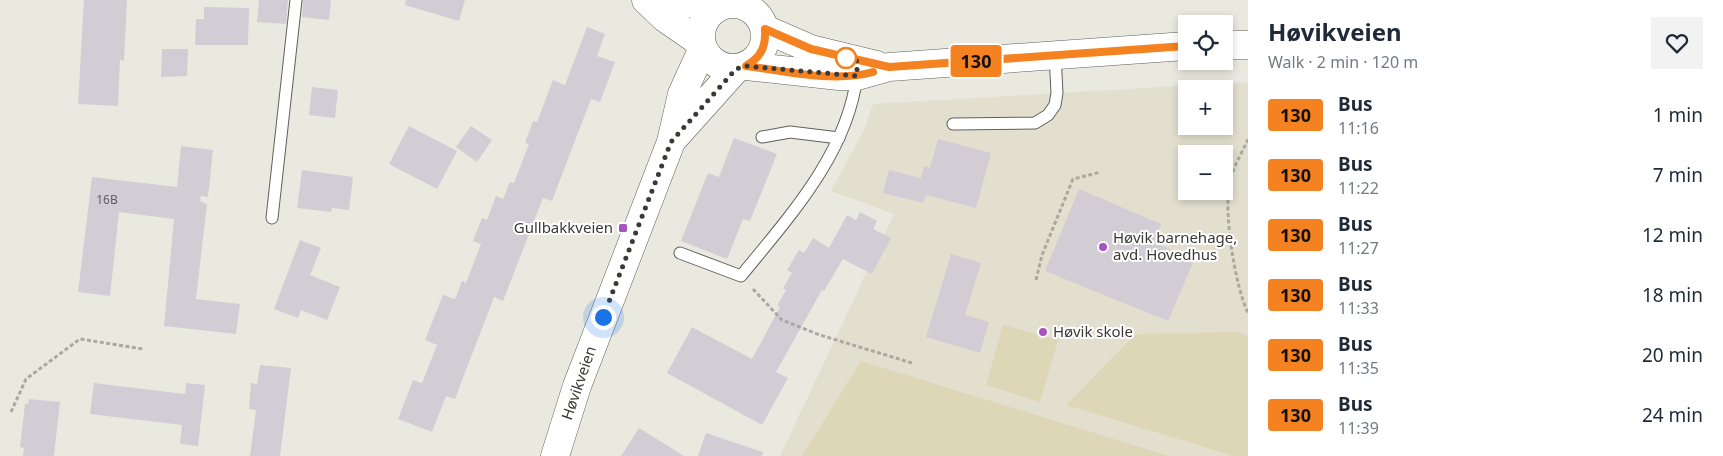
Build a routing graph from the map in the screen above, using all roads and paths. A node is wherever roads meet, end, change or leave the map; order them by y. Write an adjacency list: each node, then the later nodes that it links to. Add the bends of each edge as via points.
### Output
1 (296, 0): 19 (lane)
2 (646, 0): 8 (main road)
3 (674, 0): 4 (main road)
4 (722, 4): 5 (main road, via 746,6); 8 (main road, via 704,24)
5 (763, 17): 11 (main road, via 766,40 762,51 756,60); 12 (main road, via 811,49)
6 (1233, 45): 7 (main road)
7 (1248, 45)
8 (702, 46): 11 (main road, via 716,64); 17 (main road, Høvikveien, via 682,94)
9 (1178, 46): 10 (main road)
10 (1055, 54): 12 (main road); 13 (lane, via 1057,93 1055,105 1048,115 1035,123)
11 (741, 68): 12 (main road); 17 (main road, Høvikveien)
12 (857, 69): 15 (lane, via 848,119)
13 (953, 124)
14 (762, 137): 15 (lane, via 790,132)
15 (838, 138): 21 (lane, via 806,191)
16 (1248, 139): 23 (path, via 1230,180 1228,200 1235,274)
17 (671, 142): 27 (main road, Høvikveien, via 580,377)
18 (1101, 172): 22 (path, via 1073,179 1042,255)
19 (272, 218)
20 (680, 253): 21 (lane)
21 (741, 276): 25 (path, via 782,320 820,336)
22 (1036, 280)
23 (1248, 313)
24 (143, 349): 26 (path, via 80,339 26,379)
25 (912, 363)
26 (11, 412)
27 (555, 456)

